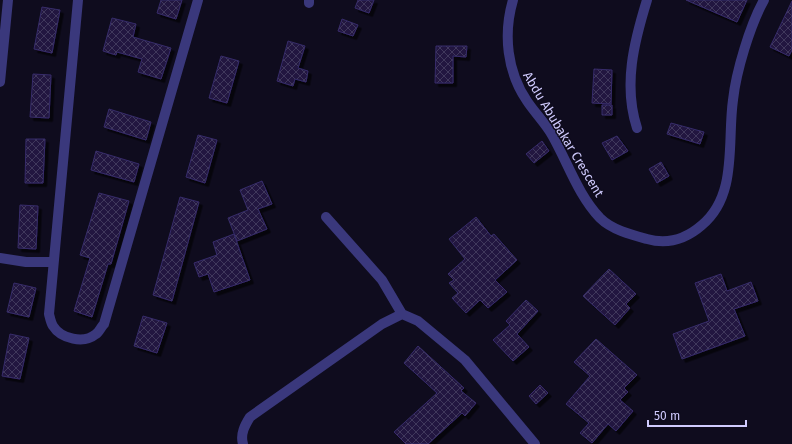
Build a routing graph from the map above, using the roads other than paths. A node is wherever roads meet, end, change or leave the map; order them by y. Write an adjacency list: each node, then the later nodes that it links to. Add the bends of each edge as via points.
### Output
1 (8, 0): 7 (street)
2 (78, 0): 11 (street)
3 (198, 0): 11 (street, via 104,324 96,335 84,339 71,339 52,325 49,314)
4 (513, 0): 6 (street, Abdu Abubakar Crescent, via 507,43 512,71 526,100 552,135 578,187 601,219 628,234 654,241 675,241 704,225 717,208 726,189 733,100 744,52)
5 (647, 0): 8 (street, via 633,51 630,86 632,111)
6 (764, 0)
7 (0, 82)
8 (637, 128)
9 (326, 217): 12 (street, via 382,280)
10 (0, 258): 11 (street, via 26,262)
11 (53, 262)
12 (402, 314): 13 (street, via 382,324 250,417 244,427); 14 (street, via 418,321 465,360)
13 (242, 444)
14 (535, 444)

